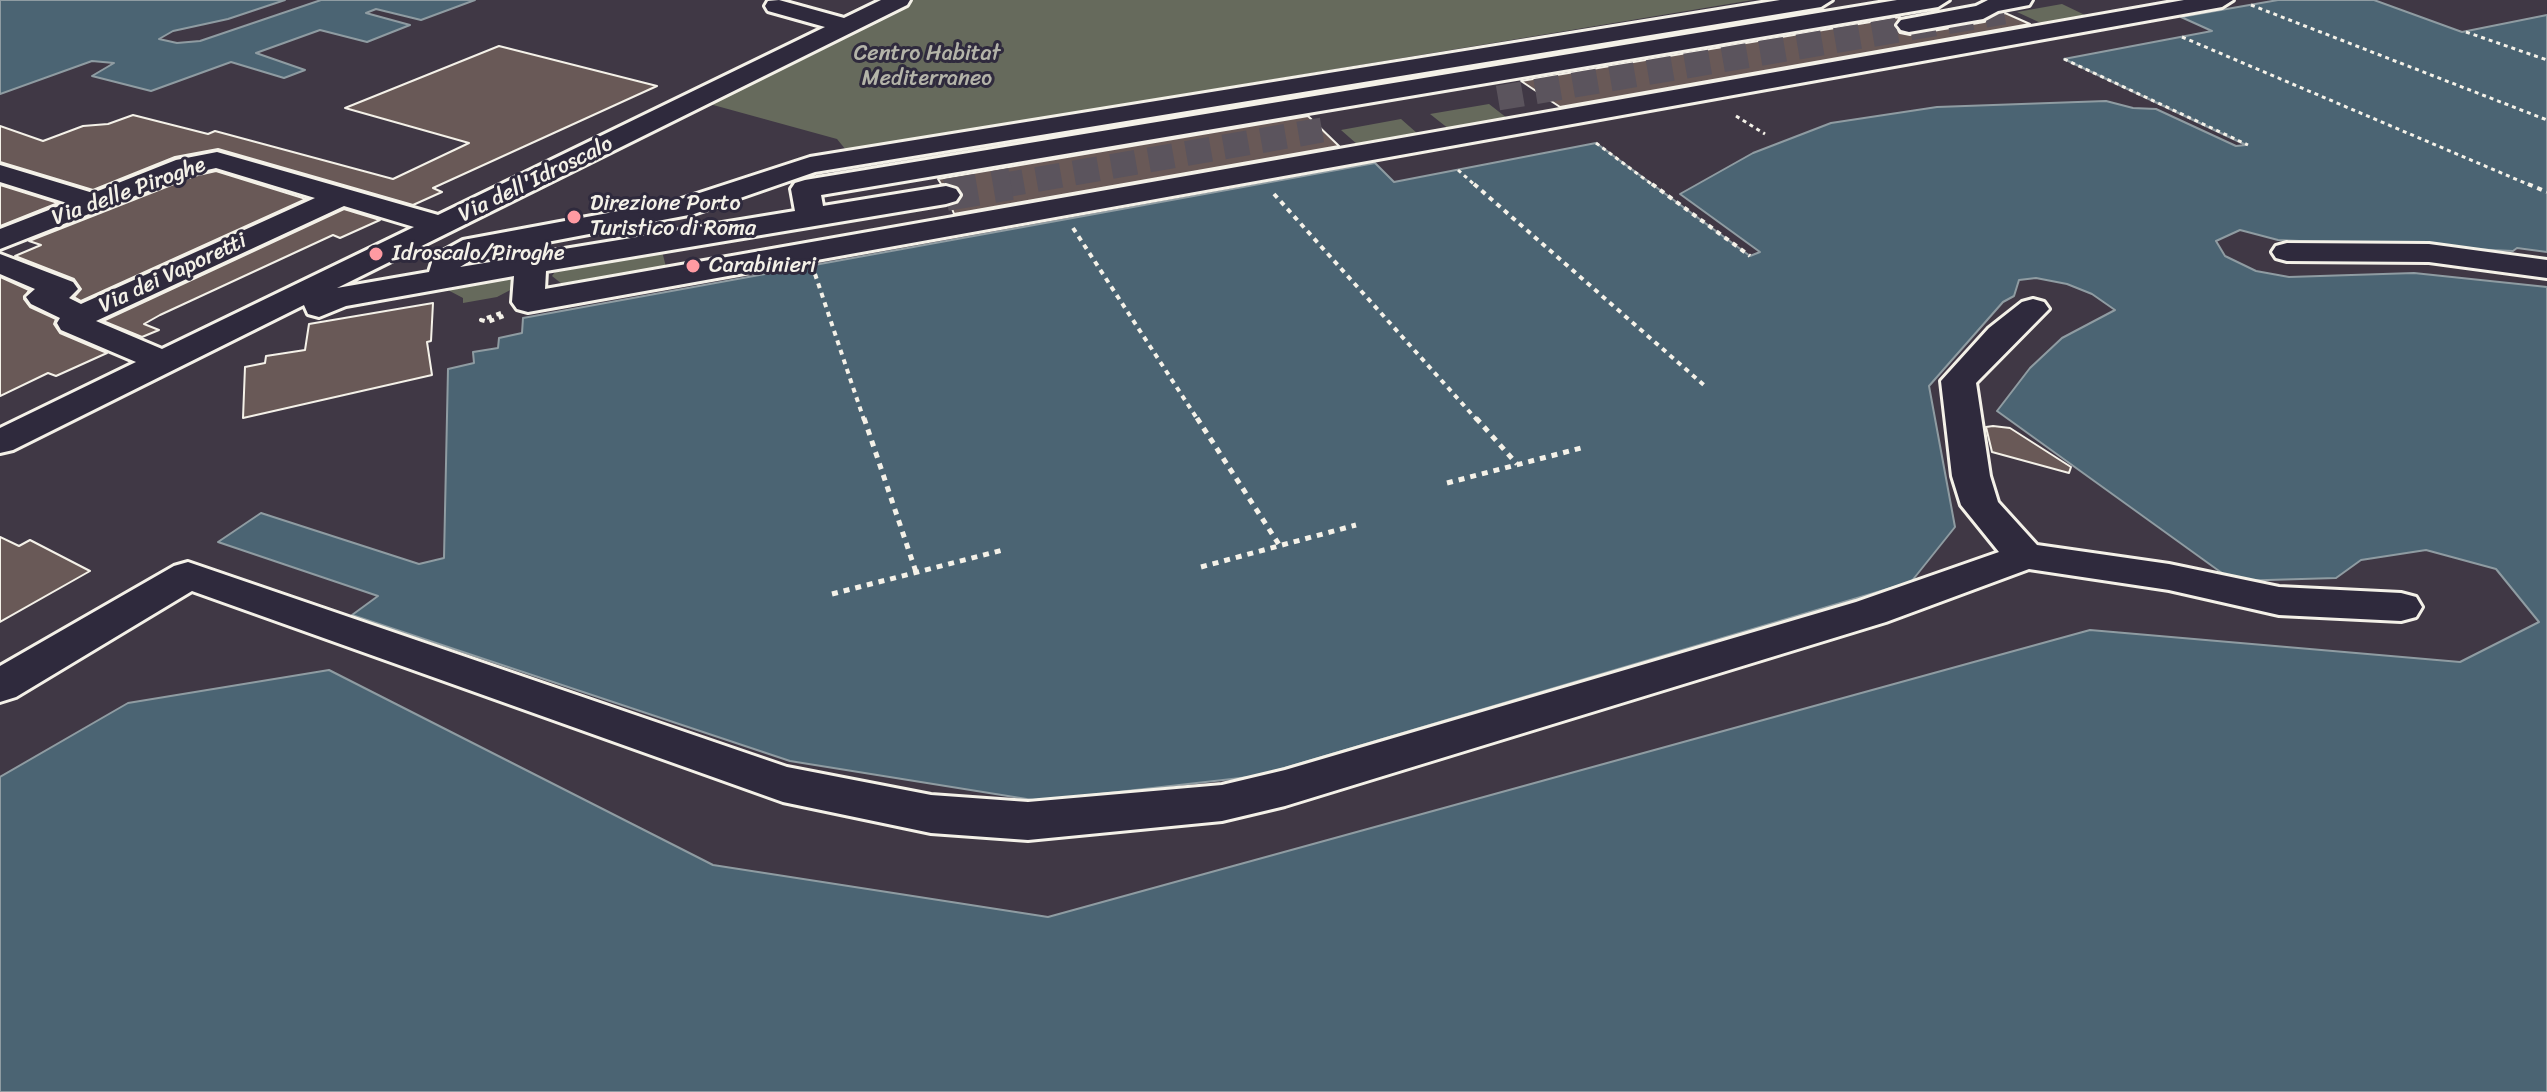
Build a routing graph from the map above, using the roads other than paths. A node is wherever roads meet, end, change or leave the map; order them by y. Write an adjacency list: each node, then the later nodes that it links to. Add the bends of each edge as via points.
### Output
1 (899, 0): 9 (street, Via dell'Idroscalo)
2 (1821, 0): 12 (street)
3 (1938, 0): 12 (street)
4 (2222, 0): 8 (street)
5 (2061, 2): 7 (street); 8 (street)
6 (776, 6): 9 (street)
7 (2003, 8): 10 (street, via 2007,25 1860,50); 12 (street, via 1509,94)
8 (2110, 20): 12 (street)
9 (846, 26): 19 (street, Via dell'Idroscalo)
10 (1848, 44)
11 (1819, 50): 12 (street, via 1831,57 1526,109 1508,100)
12 (1399, 103): 15 (street, via 1368,105 1298,131); 16 (street); 21 (street, via 528,302)
13 (1308, 140): 15 (street, via 1309,146 1302,149 990,203)
14 (0, 173): 18 (street)
15 (956, 192): 16 (street)
16 (808, 194): 21 (street); 21 (street, via 684,208)
17 (342, 196): 18 (street, Via delle Piroghe, via 217,160 186,166); 19 (street, Via delle Piroghe); 28 (street, Via dei Vaporetti)
18 (96, 203): 20 (street, Via delle Piroghe)
19 (443, 226): 24 (street, Via dell'Idroscalo)
20 (0, 240)
21 (531, 250): 26 (street)
22 (2287, 252): 25 (street, via 2429,253)
23 (0, 263): 28 (street, Via dei Vaporetti, via 62,289 42,297)
24 (364, 265): 26 (street); 29 (street, Via dell'Idroscalo)
25 (2547, 269)
26 (444, 271): 31 (street, via 337,298)
27 (2033, 309): 32 (street, via 1958,381 1980,505)
28 (81, 316): 29 (street, via 73,323)
29 (164, 362): 30 (street, Via dell'Idroscalo)
30 (0, 442)
31 (0, 466)
32 (2025, 556): 33 (street, via 2169,577 2279,601); 34 (street, via 1871,612 1285,788 1222,803 1028,821 931,814 783,784 188,575)
33 (2401, 607)
34 (0, 686)

